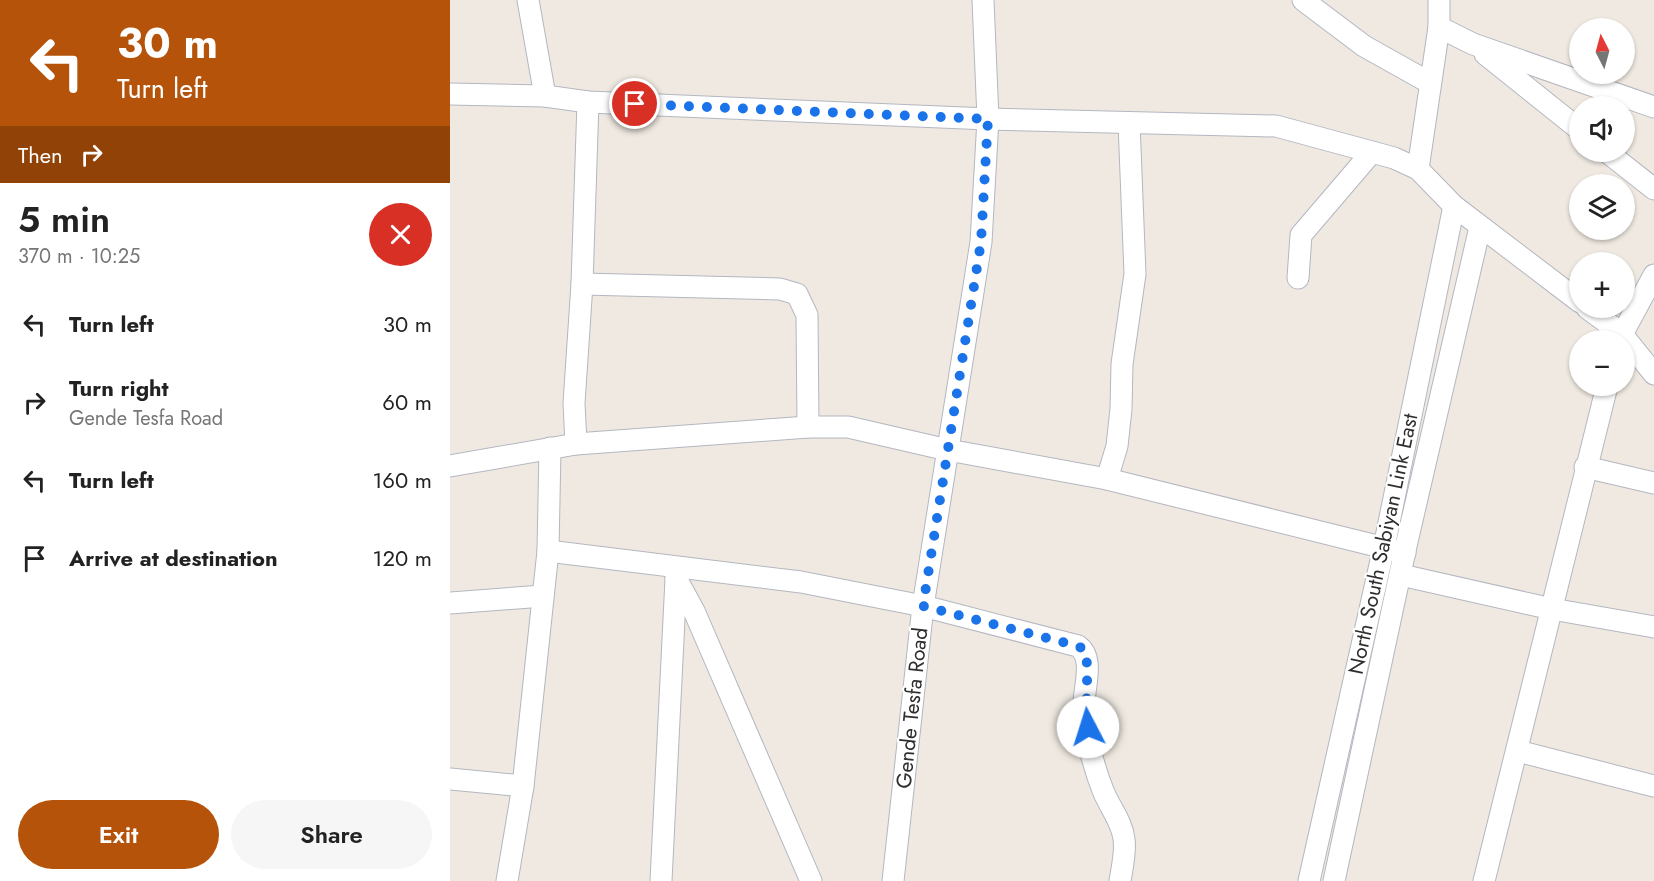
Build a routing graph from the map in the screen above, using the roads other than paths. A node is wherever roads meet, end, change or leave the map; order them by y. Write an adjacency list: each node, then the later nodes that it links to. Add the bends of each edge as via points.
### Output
1 (528, 0): 9 (street)
2 (983, 0): 12 (street, Gende Tesfa Road)
3 (1303, 0): 7 (street, via 1364,46)
4 (1439, 0): 5 (street)
5 (1439, 27): 6 (street); 7 (street)
6 (1473, 44): 11 (street); 13 (street)
7 (1430, 83): 17 (street)
8 (450, 94): 9 (street)
9 (544, 96): 10 (street)
10 (588, 102): 12 (street); 23 (street)
11 (1654, 106)
12 (988, 119): 14 (street); 34 (street, Gende Tesfa Road, via 981,242)
13 (1569, 121)
14 (1130, 123): 15 (street, via 1276,126); 37 (street, via 1135,274 1122,364 1117,446)
15 (1372, 152): 17 (street); 22 (street, via 1301,235)
16 (1620, 162): 18 (street)
17 (1418, 169): 19 (street)
18 (1654, 189)
19 (1454, 206): 20 (street); 39 (street, North South Sabiyan Link East)
20 (1480, 227): 24 (street); 41 (street, North South Sabiyan Link East)
21 (1654, 275): 27 (street)
22 (1298, 278)
23 (582, 284): 31 (street, via 780,289 797,294 807,315); 32 (street, via 574,403)
24 (1569, 294)
25 (1598, 318): 26 (street)
26 (1612, 330)
27 (1624, 330)
28 (1635, 353): 29 (street)
29 (1654, 374)
30 (1604, 396): 36 (street)
31 (808, 427): 32 (street); 34 (street, via 868,430)
32 (576, 444): 33 (street)
33 (550, 448): 35 (street); 40 (street)
34 (948, 450): 37 (street); 46 (street, Gende Tesfa Road)
35 (450, 466)
36 (1585, 467): 38 (street); 47 (street)
37 (1107, 479): 39 (street)
38 (1654, 483)
39 (1384, 547): 41 (street); 58 (street, North South Sabiyan Link East)
40 (548, 551): 42 (street); 44 (street)
41 (1405, 553): 43 (street, North South Sabiyan Link East)
42 (676, 572): 46 (street, via 801,582); 54 (street); 55 (street)
43 (1401, 575): 47 (street); 59 (street, North South Sabiyan Link East)
44 (543, 596): 45 (street); 51 (street)
45 (450, 603)
46 (923, 606): 56 (street, Gende Tesfa Road); 57 (street, via 1085,650 1084,705 1091,749 1104,793 1122,825 1125,843)
47 (1552, 609): 48 (street); 49 (street)
48 (1654, 627)
49 (1518, 751): 52 (street); 60 (street)
50 (450, 779): 51 (street)
51 (523, 786): 53 (street)
52 (1654, 786)
53 (507, 881)
54 (661, 881)
55 (811, 881)
56 (893, 881)
57 (1120, 881)
58 (1309, 881)
59 (1334, 881)
60 (1484, 881)

